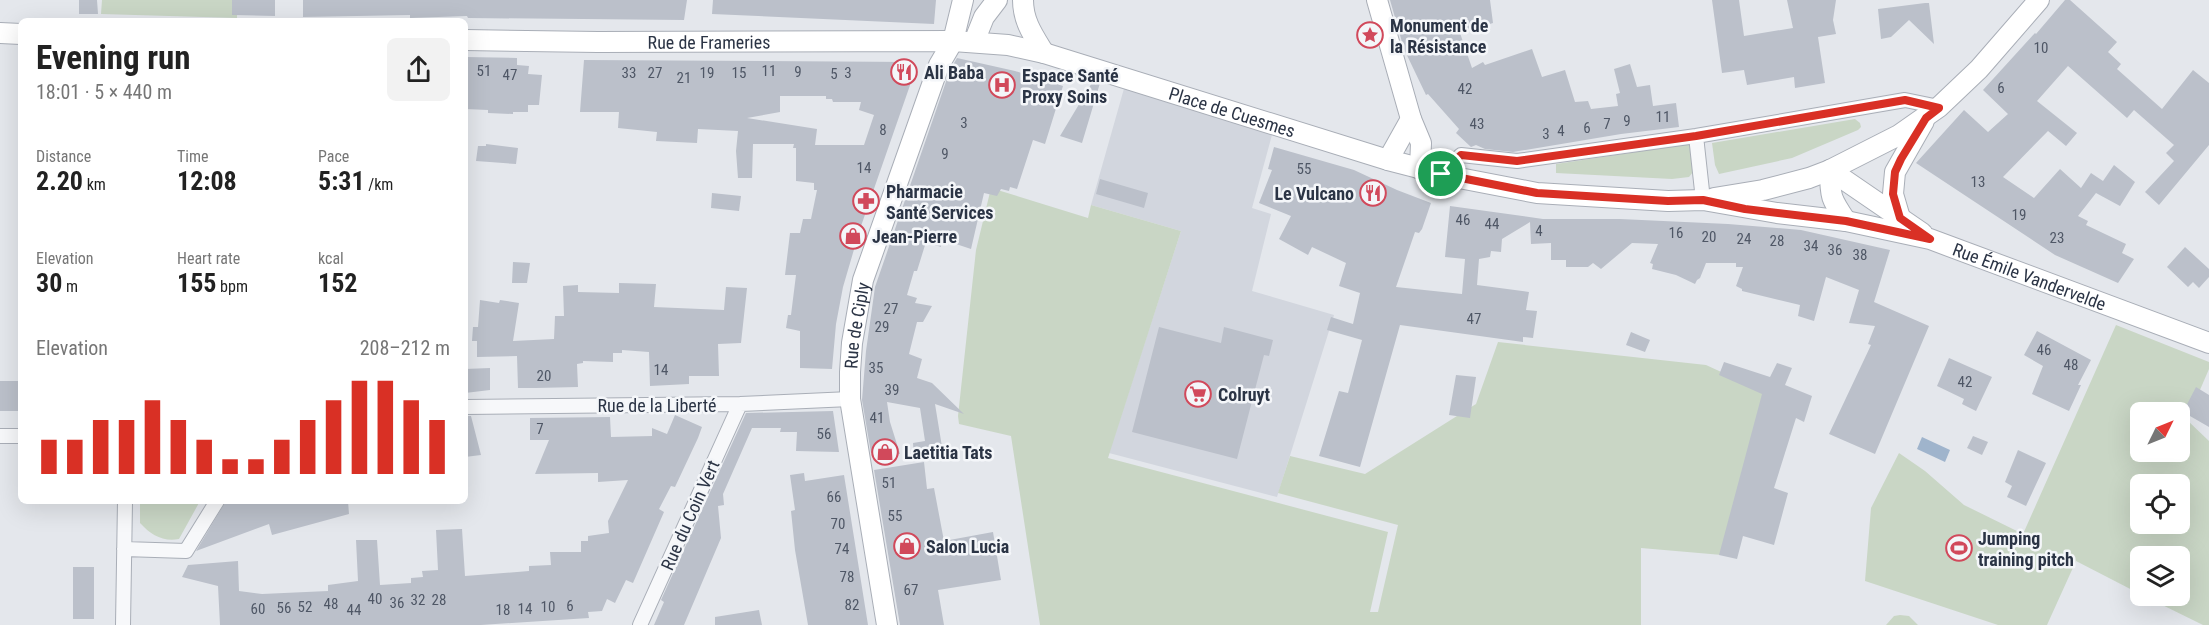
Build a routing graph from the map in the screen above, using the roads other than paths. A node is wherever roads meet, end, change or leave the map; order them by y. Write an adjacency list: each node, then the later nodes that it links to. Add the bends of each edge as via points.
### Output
1 (963, 0): 9 (main road)
2 (997, 0): 10 (main road, via 984,17)
3 (1023, 0): 11 (main road, via 1028,27)
4 (1377, 0): 13 (main road)
5 (2039, 0): 12 (main road, via 1979,69)
6 (0, 33): 7 (main road)
7 (18, 34)
8 (468, 40): 9 (main road, Rue de Frameries)
9 (953, 41): 10 (main road, Place de Cuesmes); 23 (main road, Rue de Ciply, via 939,65 863,280 852,343)
10 (974, 42): 11 (main road, Place de Cuesmes)
11 (1044, 53): 15 (main road, Place de Cuesmes)
12 (1932, 113): 14 (street, via 1905,100); 16 (main road); 19 (main road, via 1895,172 1893,194)
13 (1411, 119): 15 (main road); 17 (main road)
14 (1696, 136): 17 (street, via 1517,161 1461,155); 18 (street)
15 (1388, 160): 17 (main road, Place de Cuesmes)
16 (1830, 170): 18 (main road, via 1763,190); 19 (main road); 20 (main road, via 1832,201)
17 (1430, 171): 18 (main road, Rue Émile Vandervelde, via 1537,193)
18 (1703, 200): 20 (main road, Rue Émile Vandervelde)
19 (1900, 218): 21 (main road)
20 (1846, 221): 21 (main road, Rue Émile Vandervelde)
21 (1930, 239): 22 (main road, Rue Émile Vandervelde)
22 (2209, 343)
23 (850, 399): 24 (street, Rue de la Liberté); 33 (main road, Rue de Ciply)
24 (740, 404): 25 (street, Rue de la Liberté); 32 (street, Rue du Coin Vert)
25 (468, 407)
26 (0, 436): 27 (street)
27 (18, 436)
28 (125, 504): 30 (street)
29 (215, 504): 30 (street, via 186,551)
30 (124, 549): 31 (street)
31 (123, 625)
32 (640, 625)
33 (887, 625)

